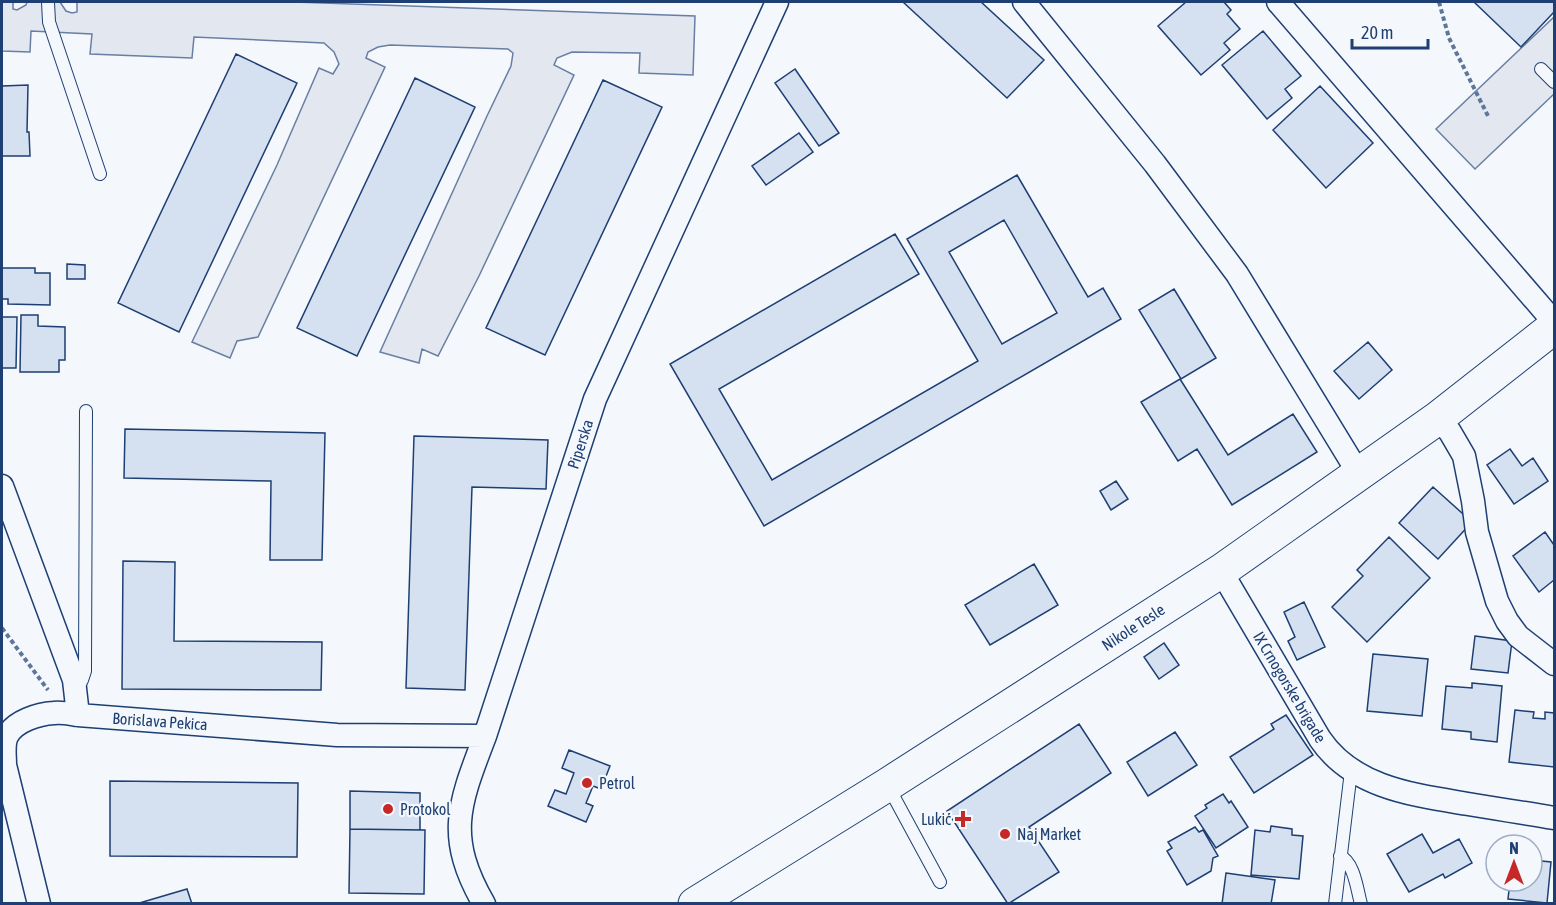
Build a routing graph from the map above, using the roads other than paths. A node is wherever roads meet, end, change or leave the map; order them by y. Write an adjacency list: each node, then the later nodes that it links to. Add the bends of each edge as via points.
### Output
1 (48, 2): 7 (lane, via 49,22)
2 (1024, 2): 12 (street, via 1155,164 1237,274)
3 (1278, 2): 8 (street)
4 (773, 3): 18 (street, Piperska, via 595,399)
5 (1541, 69): 6 (lane)
6 (1554, 82)
7 (100, 174)
8 (1554, 322)
9 (1554, 327): 11 (street, Nikole Tesle)
10 (86, 411): 16 (lane, via 85,671)
11 (1438, 418): 12 (street, Nikole Tesle); 15 (street, via 1464,456 1477,532 1497,602 1518,636)
12 (1359, 474): 14 (street, Nikole Tesle)
13 (2, 486): 16 (street)
14 (1221, 571): 19 (street, IX Crnogorske brigade, via 1320,738); 20 (street, Nikole Tesle)
15 (1554, 664)
16 (77, 688): 17 (street)
17 (78, 716): 18 (street, Borislava Pekica, via 337,735); 24 (street, Borislava Pekica, via 55,712 24,721 6,737 5,765)
18 (485, 736): 25 (street, Piperska, via 464,793 459,824 464,863)
19 (1351, 771): 21 (street, IX Crnogorske brigade, via 1408,793); 22 (lane)
20 (887, 785): 23 (lane); 26 (street, Nikole Tesle)
21 (1554, 818)
22 (1340, 855): 27 (lane); 28 (lane, via 1350,866)
23 (940, 882)
24 (39, 903)
25 (484, 903)
26 (695, 903)
27 (1335, 903)
28 (1361, 903)

